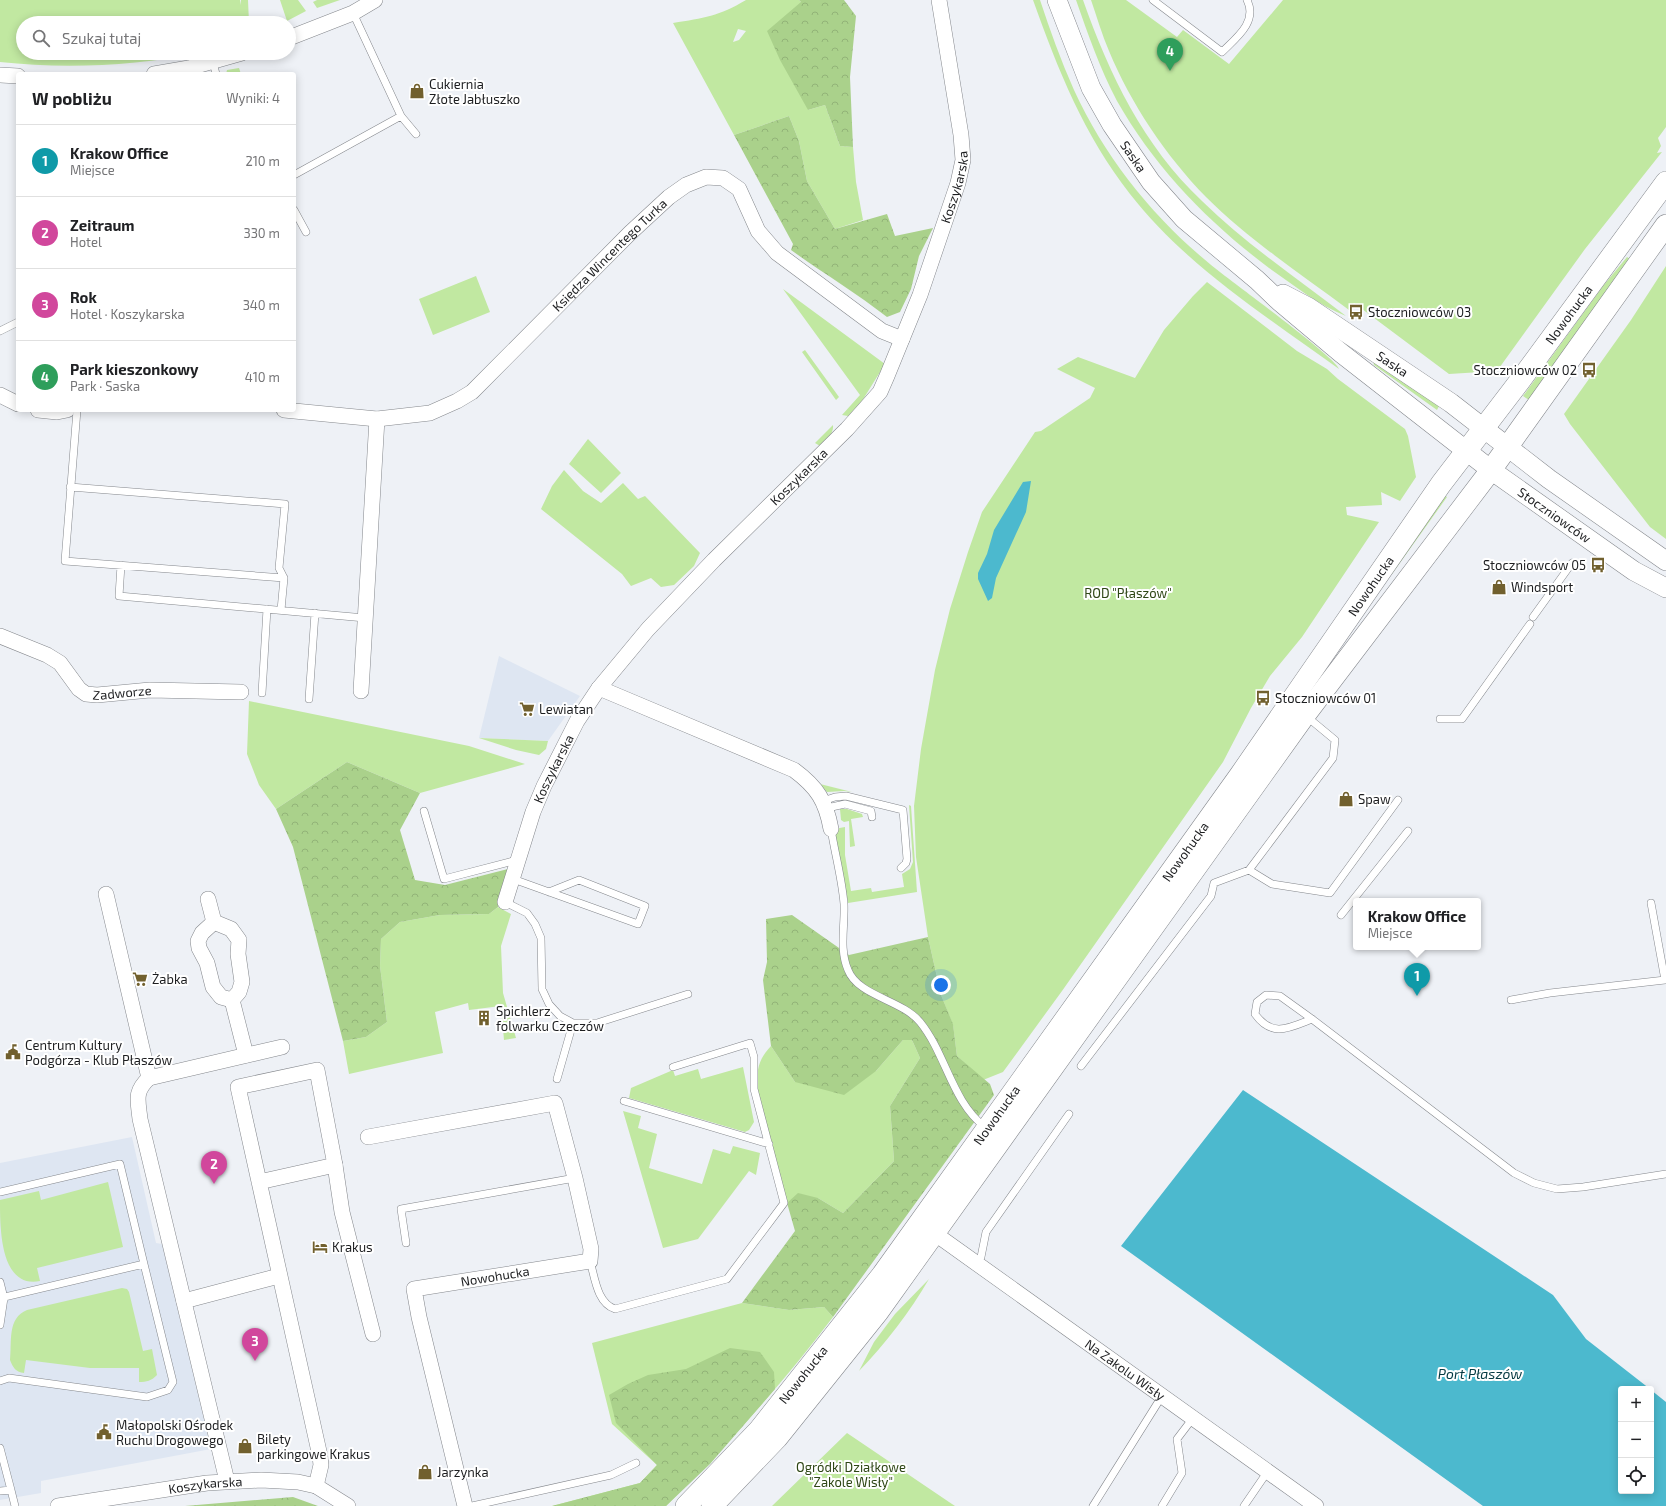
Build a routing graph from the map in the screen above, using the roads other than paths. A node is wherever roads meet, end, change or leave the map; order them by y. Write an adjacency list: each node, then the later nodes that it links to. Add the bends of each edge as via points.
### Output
1 (375, 0): 6 (street)
2 (939, 0): 23 (street, Koszykarska, via 963,160 958,183 920,295)
3 (1057, 0): 20 (street, Saska, via 1091,88 1134,159 1184,218)
4 (1153, 0): 5 (lane, via 1222,52 1245,29 1251,12)
5 (1247, 0)
6 (353, 14): 7 (street); 13 (lane)
7 (296, 35)
8 (229, 60): 9 (street)
9 (214, 68): 10 (street)
10 (174, 72)
11 (0, 75): 12 (street)
12 (16, 76)
13 (402, 116): 14 (lane); 15 (lane)
14 (416, 134)
15 (296, 174)
16 (1666, 182): 29 (main road, Nowohucka)
17 (296, 214): 19 (lane)
18 (1666, 225): 30 (main road, Nowohucka)
19 (306, 232)
20 (1257, 280): 29 (street, Saska, via 1308,307); 31 (street, Saska, via 1278,301 1341,353)
21 (16, 323): 22 (lane)
22 (0, 331)
23 (902, 339): 28 (street, Księdza Wincentego Turka, via 882,331 777,254 758,230 739,189 723,178 706,177 686,185 663,202 472,392 430,413); 46 (street, Koszykarska, via 880,392 869,405 653,624)
24 (0, 395): 25 (street)
25 (16, 403)
26 (296, 411): 28 (street, Księdza Wincentego Turka)
27 (77, 412): 33 (lane)
28 (377, 419): 43 (street)
29 (1484, 427): 30 (street, Stoczniowców); 31 (main road, Nowohucka)
30 (1508, 446): 32 (main road, Nowohucka); 34 (street, Stoczniowców, via 1549,479)
31 (1465, 451): 32 (street, Stoczniowców); 85 (main road, Nowohucka, via 1240,775)
32 (1491, 470): 38 (street, Stoczniowców, via 1618,560); 51 (main road, Nowohucka)
33 (70, 486): 36 (lane, via 65,561); 37 (lane, via 285,504 279,568)
34 (1666, 561)
35 (1572, 563): 42 (lane)
36 (121, 565): 37 (lane); 39 (lane, via 118,596)
37 (284, 578): 40 (lane)
38 (1666, 588)
39 (267, 609): 40 (lane); 49 (lane)
40 (281, 610): 41 (lane)
41 (315, 613): 43 (lane); 50 (lane)
42 (1533, 617)
43 (365, 618): 47 (street)
44 (1530, 624): 52 (lane, via 1462,719)
45 (0, 636): 48 (street, Zadworze, via 60,663 79,689 86,694 150,690)
46 (600, 688): 54 (street, via 794,770 813,786); 59 (street, Koszykarska, via 577,721 552,767)
47 (361, 691)
48 (241, 692)
49 (262, 693)
50 (309, 699)
51 (1304, 716): 61 (lane, via 1335,740 1333,758); 93 (main road, Nowohucka)
52 (1440, 719)
53 (1398, 800): 61 (lane, via 1330,893 1272,884)
54 (825, 805): 56 (lane, via 845,804 871,811); 57 (street); 60 (lane, via 835,797 846,796 903,810 907,859)
55 (424, 811): 59 (lane, via 444,879)
56 (872, 817)
57 (831, 829): 85 (lane, via 844,904 843,946 848,972 866,990 901,1007 920,1022 968,1112)
58 (1408, 831): 65 (lane)
59 (517, 860): 62 (street, Koszykarska)
60 (901, 868)
61 (1249, 870): 79 (lane, via 1214,883 1211,896)
62 (513, 879): 63 (lane); 68 (street, Koszykarska)
63 (549, 892): 63 (lane, via 638,924 645,906 579,880)
64 (106, 894): 81 (street)
65 (1355, 898)
66 (208, 899): 71 (street)
67 (1353, 900): 70 (lane)
68 (505, 902): 76 (lane, via 527,913 536,924 541,938 542,989 549,1004)
69 (1652, 903): 74 (lane, via 1665,980)
70 (1341, 915)
71 (214, 922): 73 (street, via 231,929 239,940 242,982 239,992); 73 (street, via 202,933 198,940 199,948 207,963 213,987 221,997)
72 (688, 994): 76 (lane, via 597,1023)
73 (232, 1000): 78 (street)
74 (1511, 1000)
75 (1312, 1019): 75 (lane, via 1280,996 1266,995 1257,1002 1255,1014 1261,1022 1272,1029 1284,1029); 89 (lane, via 1514,1173 1534,1183 1557,1189)
76 (572, 1024): 82 (lane)
77 (282, 1047): 78 (street)
78 (246, 1056): 81 (street)
79 (1081, 1066)
80 (673, 1067): 87 (lane, via 750,1043 754,1057 754,1089)
81 (149, 1078): 101 (street, via 137,1095 140,1119)
82 (557, 1079)
83 (624, 1101): 87 (lane)
84 (1069, 1114): 97 (lane, via 986,1232 981,1257)
85 (986, 1128): 119 (main road, Nowohucka, via 882,1275 769,1418)
86 (368, 1137): 90 (street, via 555,1103)
87 (769, 1144): 95 (lane, via 784,1204 727,1280 616,1309 608,1307 602,1301)
88 (335, 1165): 91 (street); 91 (street, via 317,1070 238,1087); 103 (street, via 342,1212)
89 (1666, 1174)
90 (575, 1178): 94 (lane, via 401,1209); 95 (street, via 591,1249)
91 (259, 1182): 98 (street)
92 (0, 1192): 96 (lane, via 120,1164)
93 (934, 1234): 97 (street, Na Zakolu Wisły); 120 (main road, Nowohucka, via 878,1312 777,1438)
94 (406, 1243)
95 (590, 1261): 117 (street, Nowohucka, via 414,1289)
96 (144, 1264): 100 (lane); 104 (lane, via 173,1382 168,1390 147,1397 9,1378)
97 (976, 1264): 105 (street, Na Zakolu Wisły)
98 (280, 1276): 101 (street); 111 (street, via 320,1456 321,1465)
99 (0, 1282): 100 (lane)
100 (2, 1298): 102 (lane)
101 (184, 1301): 110 (street)
102 (0, 1325)
103 (372, 1334)
104 (0, 1381)
105 (1162, 1396): 106 (street, Na Zakolu Wisły); 121 (lane)
106 (1193, 1418): 109 (street, Na Zakolu Wisły); 122 (lane, via 1177,1439 1182,1473)
107 (0, 1448): 112 (lane)
108 (636, 1463): 118 (lane, via 611,1474)
109 (1268, 1472): 123 (lane); 124 (street, Na Zakolu Wisły)
110 (228, 1481): 111 (street, Koszykarska, via 282,1480); 115 (street, Koszykarska)
111 (316, 1486): 116 (street, Koszykarska)
112 (11, 1490): 113 (lane); 114 (lane)
113 (0, 1491)
114 (15, 1506)
115 (58, 1506)
116 (348, 1506)
117 (465, 1506)
118 (472, 1506)
119 (686, 1506)
120 (712, 1506)
121 (1093, 1506)
122 (1162, 1506)
123 (1244, 1506)
124 (1316, 1506)

